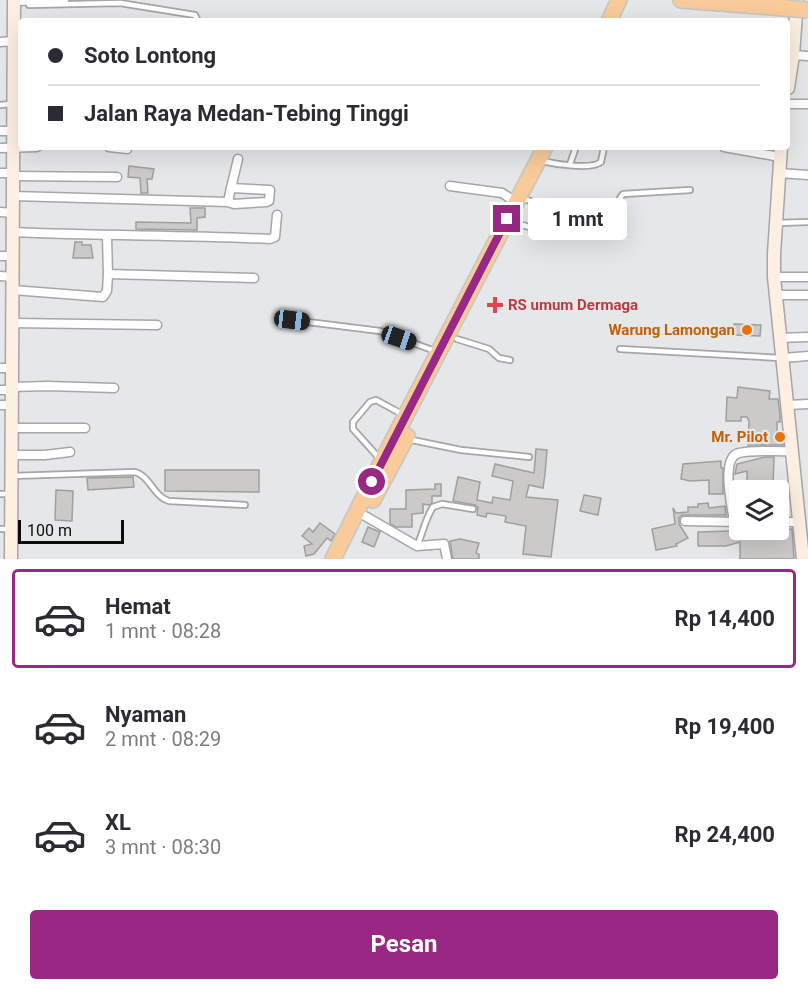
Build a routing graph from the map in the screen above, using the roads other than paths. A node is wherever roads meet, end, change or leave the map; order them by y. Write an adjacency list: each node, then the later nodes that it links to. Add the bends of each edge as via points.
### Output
1 (64, 0): 5 (street)
2 (619, 0): 9 (highway)
3 (627, 0): 10 (highway)
4 (681, 0): 6 (highway)
5 (14, 2): 8 (lane, via 120,3); 11 (street)
6 (791, 4): 7 (highway, bridge); 13 (street)
7 (808, 10)
8 (196, 18)
9 (610, 18)
10 (618, 18)
11 (14, 41): 12 (street); 15 (street)
12 (0, 42)
13 (793, 55): 14 (street); 16 (street)
14 (808, 56)
15 (17, 67): 17 (street)
16 (790, 73)
17 (17, 104): 20 (lane); 21 (street)
18 (790, 104): 19 (street)
19 (808, 104)
20 (0, 105)
21 (12, 130): 23 (street)
22 (0, 148): 23 (street)
23 (14, 148): 24 (street); 33 (street)
24 (18, 148)
25 (575, 150): 31 (lane)
26 (604, 150): 31 (lane, via 599,164)
27 (758, 150): 28 (street)
28 (780, 152): 32 (street)
29 (543, 156): 31 (lane); 40 (highway)
30 (238, 159): 37 (street)
31 (570, 164)
32 (779, 173): 34 (street); 47 (street)
33 (9, 174): 35 (street); 39 (street)
34 (808, 175)
35 (117, 177)
36 (450, 186): 40 (street, via 502,193)
37 (231, 188): 41 (street); 41 (street, via 269,190 269,201)
38 (690, 190): 40 (lane, via 623,194 618,213 611,216 567,212)
39 (13, 196): 41 (street); 43 (street)
40 (521, 201): 46 (highway); 66 (highway)
41 (228, 202)
42 (0, 212): 43 (street)
43 (13, 213): 48 (street)
44 (277, 215): 50 (street, via 275,237 270,239)
45 (808, 222): 47 (lane)
46 (516, 223): 49 (lane); 64 (highway)
47 (777, 223): 53 (street)
48 (13, 232): 50 (street); 51 (street)
49 (588, 233)
50 (107, 237): 52 (street)
51 (6, 256): 56 (street)
52 (108, 274): 55 (street); 56 (street, via 103,297)
53 (774, 277): 54 (street); 57 (street)
54 (808, 277)
55 (254, 278)
56 (8, 281): 60 (street)
57 (776, 295): 58 (street); 63 (street)
58 (808, 295)
59 (292, 320): 66 (lane, via 380,331)
60 (13, 323): 61 (street); 70 (street)
61 (157, 325)
62 (808, 337): 63 (street)
63 (779, 338): 68 (street)
64 (457, 339): 69 (lane); 79 (highway)
65 (621, 349): 68 (lane)
66 (439, 352): 76 (highway)
67 (808, 356): 68 (street)
68 (783, 358): 75 (street)
69 (510, 360)
70 (5, 368): 72 (street)
71 (114, 388): 72 (street)
72 (7, 389): 74 (street)
73 (808, 404): 75 (street)
74 (6, 405): 77 (street)
75 (788, 405): 80 (street)
76 (405, 417): 84 (highway); 84 (lane, via 376,400 353,422 353,429)
77 (12, 428): 78 (street); 82 (street)
78 (85, 428)
79 (405, 439): 83 (lane); 91 (highway)
80 (791, 451): 86 (street, via 740,452 728,465); 88 (street)
81 (69, 452): 82 (street)
82 (12, 455): 85 (street)
83 (529, 457)
84 (382, 461): 100 (highway)
85 (12, 476): 87 (street); 89 (lane, via 135,472 141,473 162,499)
86 (729, 480)
87 (5, 494): 96 (street)
88 (803, 501): 95 (street)
89 (245, 505)
90 (473, 509): 98 (lane, via 442,504 433,507)
91 (365, 516): 98 (street); 101 (highway)
92 (685, 521): 93 (street)
93 (729, 522)
94 (789, 522): 95 (street)
95 (799, 522): 97 (street)
96 (5, 529): 99 (street)
97 (805, 544): 103 (street)
98 (417, 546): 102 (street, via 444,544)
99 (11, 559)
100 (333, 559)
101 (342, 559)
102 (447, 559)
103 (803, 559)

